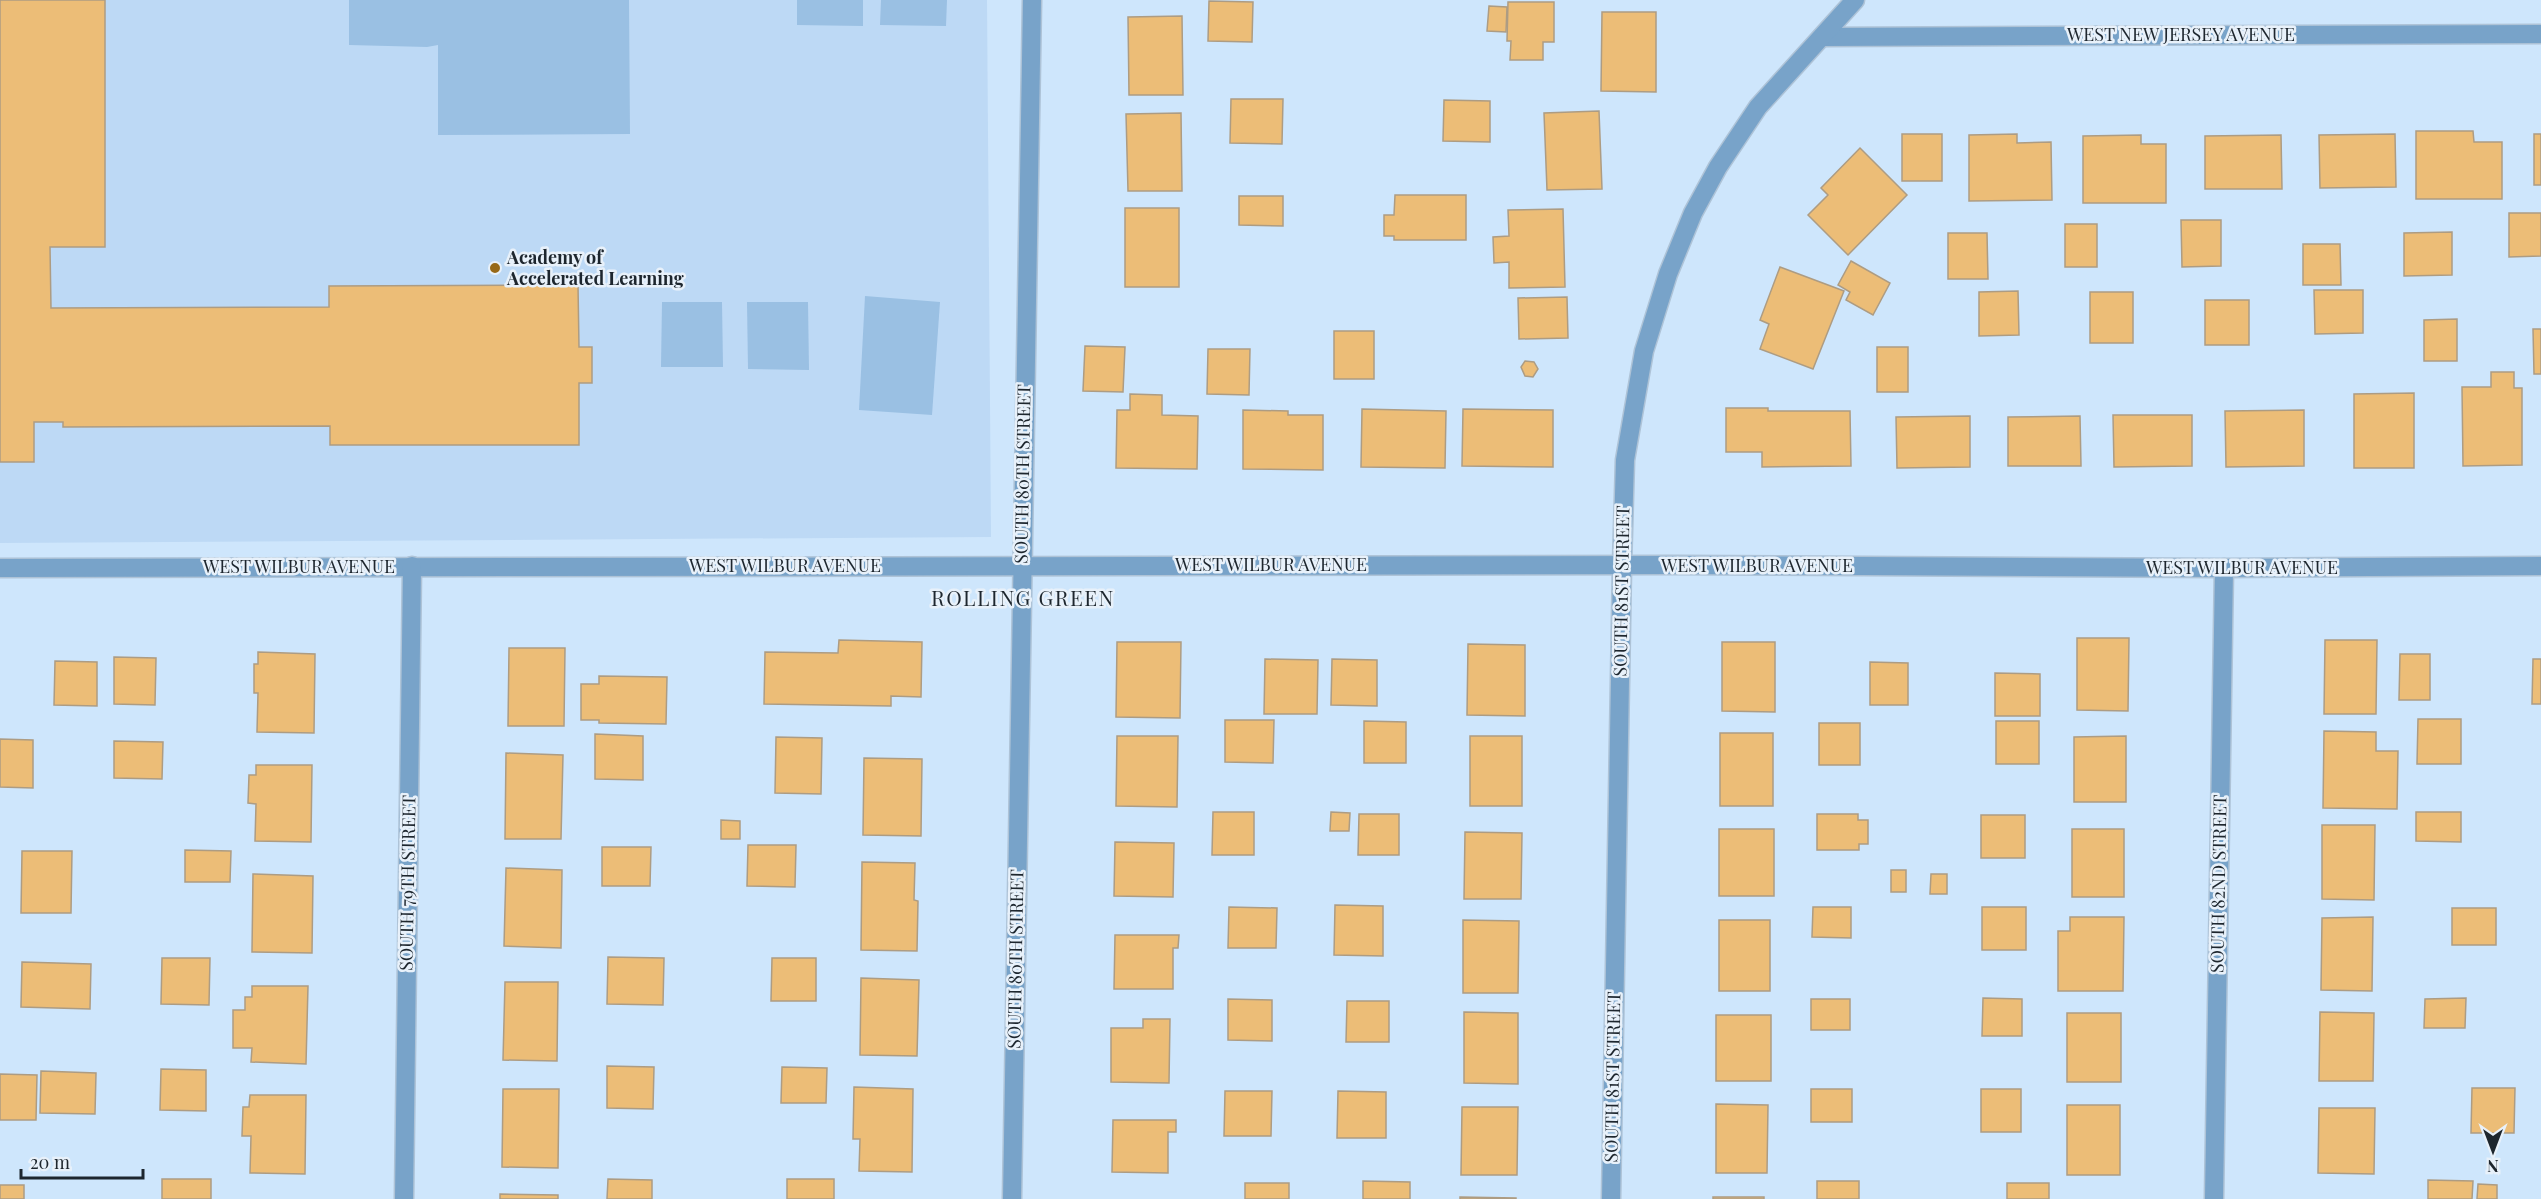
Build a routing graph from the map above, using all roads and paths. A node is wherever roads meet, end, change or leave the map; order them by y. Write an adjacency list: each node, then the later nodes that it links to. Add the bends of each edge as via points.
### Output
1 (1032, 0): 7 (street, SOUTH 80TH STREET)
2 (1855, 0): 4 (street, SOUTH 81ST STREET)
3 (2541, 34): 4 (street, WEST NEW JERSEY AVENUE)
4 (1822, 38): 5 (street, SOUTH 81ST STREET, via 1758,107 1718,166 1668,274 1644,351 1625,460)
5 (1622, 565): 7 (street, WEST WILBUR AVENUE); 10 (street, WEST WILBUR AVENUE); 13 (street, SOUTH 81ST STREET)
6 (412, 566): 7 (street, WEST WILBUR AVENUE); 9 (street, WEST WILBUR AVENUE); 11 (street, SOUTH 79TH STREET)
7 (1022, 566): 12 (street, SOUTH 80TH STREET)
8 (2541, 566): 10 (street, WEST WILBUR AVENUE)
9 (0, 568)
10 (2224, 568): 14 (street, SOUTH 82ND STREET)
11 (404, 1199)
12 (1012, 1199)
13 (1611, 1199)
14 (2214, 1199)

